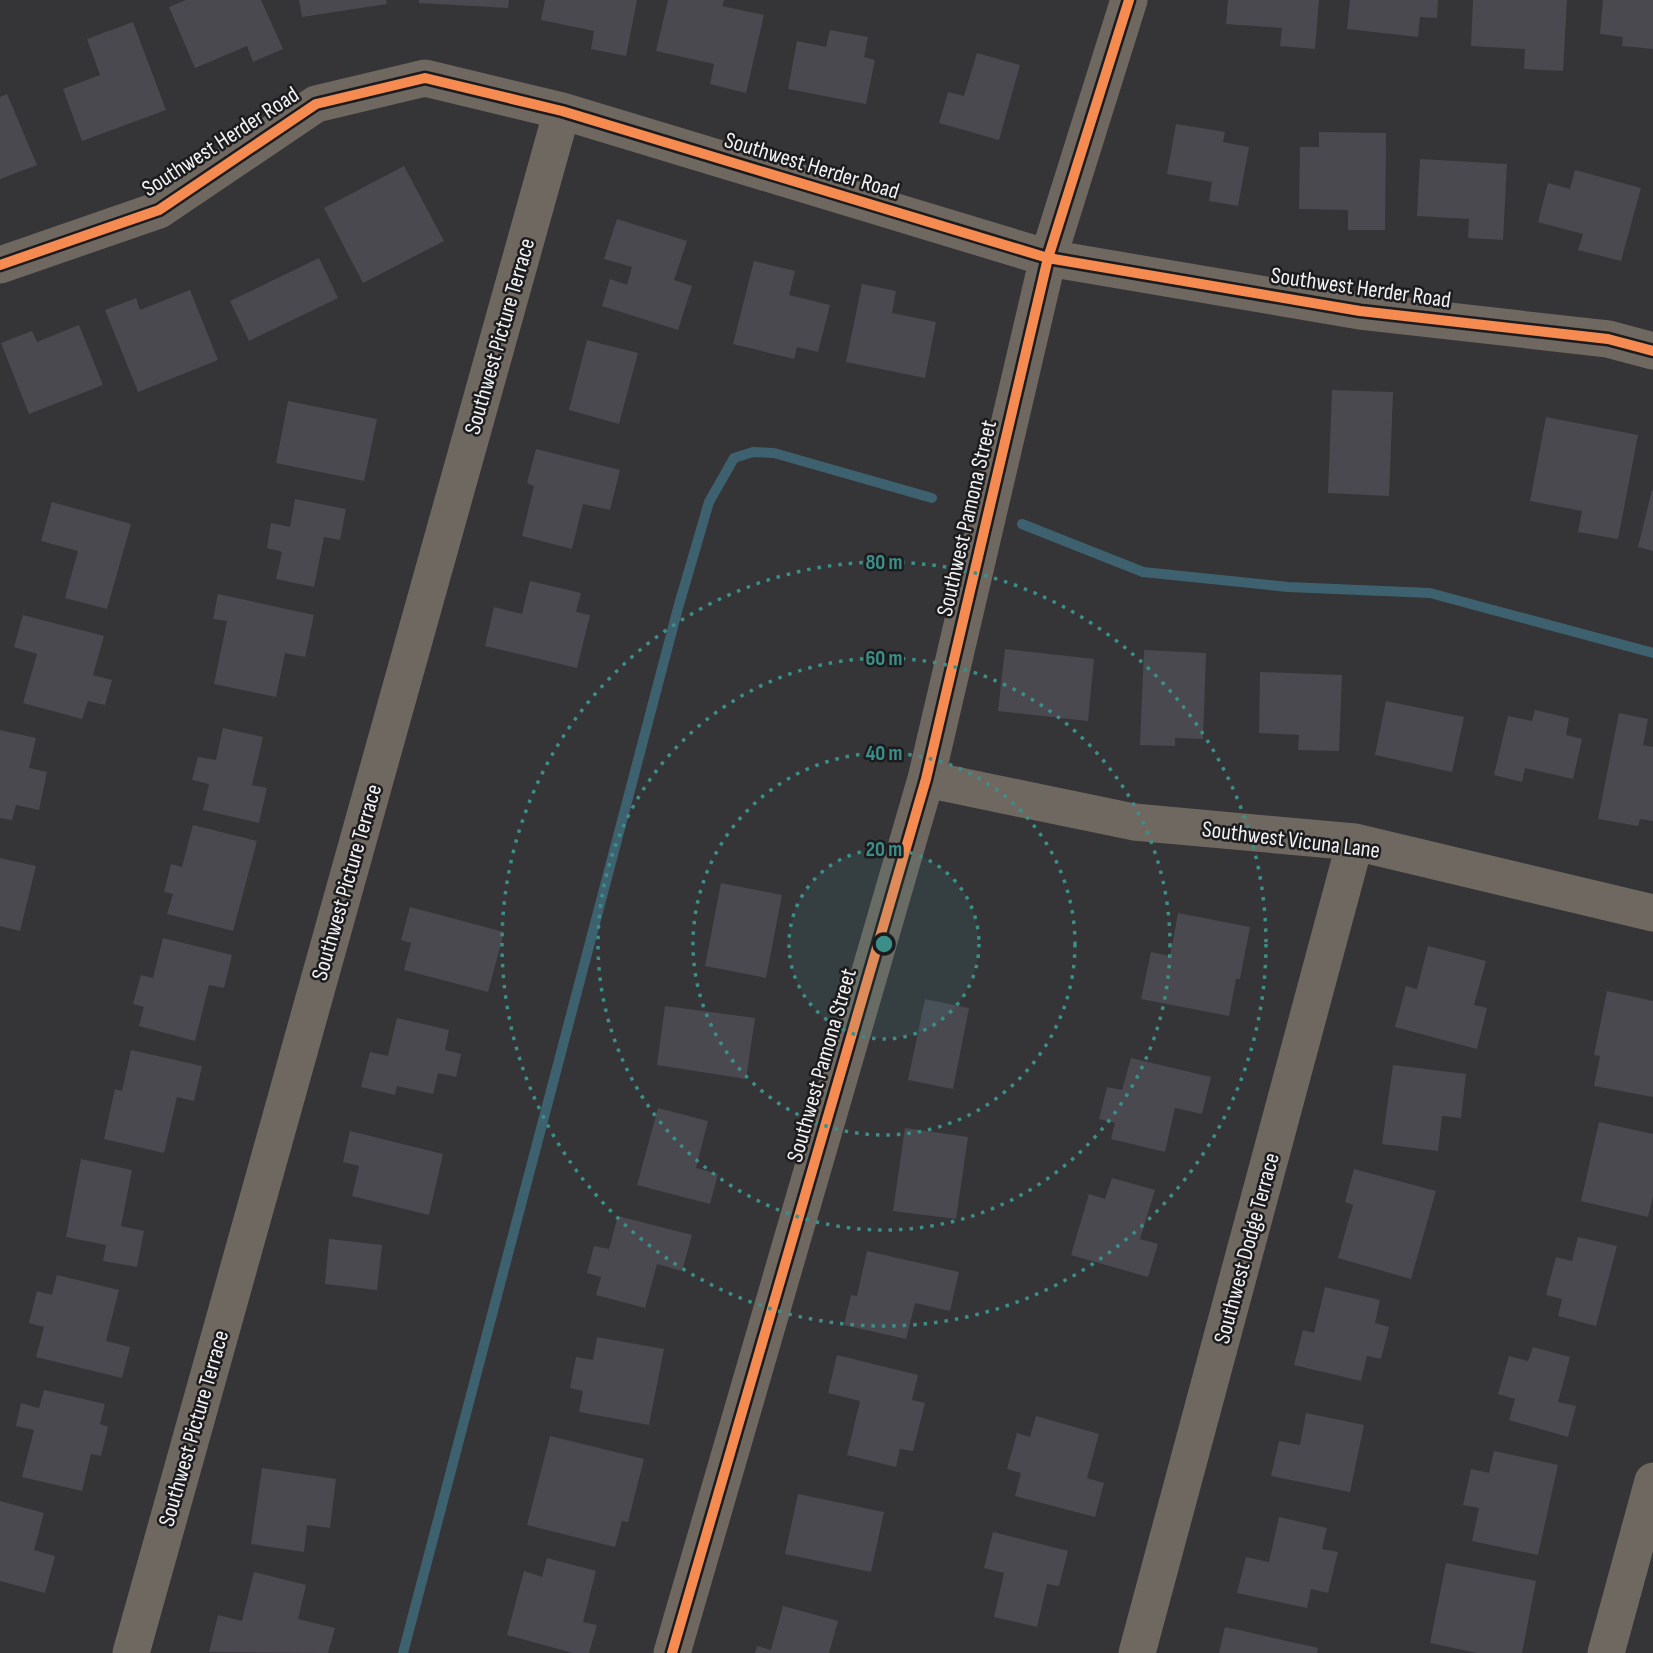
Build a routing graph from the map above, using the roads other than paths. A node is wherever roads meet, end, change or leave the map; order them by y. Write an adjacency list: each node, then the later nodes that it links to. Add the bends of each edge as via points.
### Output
1 (1129, 0): 3 (street, Southwest Pamona Street)
2 (562, 111): 3 (street, Southwest Herder Road); 4 (street, Southwest Herder Road, via 425,79 316,104 159,210); 10 (street, Southwest Picture Terrace)
3 (1048, 258): 5 (street, Southwest Herder Road, via 1360,311 1608,339); 6 (street, Southwest Pamona Street)
4 (0, 265)
5 (1653, 351)
6 (926, 779): 7 (street, Southwest Vicuna Lane, via 1134,822); 11 (street, Southwest Pamona Street)
7 (1355, 842): 8 (street, Southwest Vicuna Lane); 12 (street, Southwest Dodge Terrace)
8 (1653, 914)
9 (1653, 1481): 13 (street)
10 (131, 1653)
11 (672, 1653)
12 (1137, 1653)
13 (1606, 1653)

